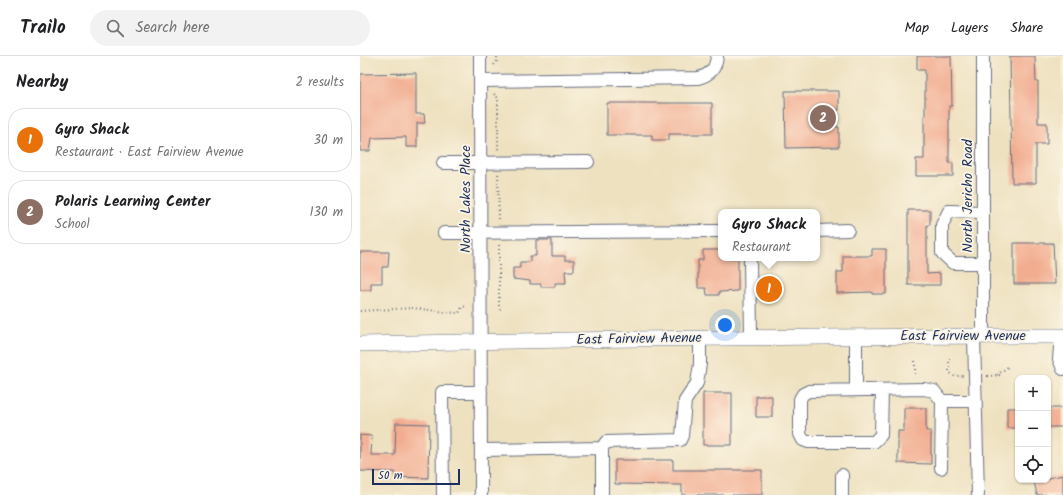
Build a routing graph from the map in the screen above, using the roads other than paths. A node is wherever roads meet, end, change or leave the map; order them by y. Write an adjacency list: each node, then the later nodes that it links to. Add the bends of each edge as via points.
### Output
1 (480, 56): 4 (street, North Lakes Place)
2 (717, 56): 4 (street, via 716,66 712,72 698,78)
3 (983, 56): 8 (street, North Jericho Road)
4 (480, 81): 7 (street, North Lakes Place)
5 (588, 162): 7 (street)
6 (443, 163): 7 (street)
7 (480, 163): 13 (street, North Lakes Place)
8 (983, 212): 15 (street, North Jericho Road); 15 (street, via 949,211 942,225 942,253 953,263)
9 (820, 230): 10 (street)
10 (848, 230)
11 (718, 231): 13 (street)
12 (444, 233): 13 (street)
13 (481, 233): 21 (street, North Lakes Place)
14 (750, 261): 20 (street)
15 (983, 263): 17 (street, North Jericho Road)
16 (856, 336): 17 (main road, East Fairview Avenue); 20 (main road, East Fairview Avenue); 24 (street)
17 (979, 336): 18 (main road, East Fairview Avenue); 28 (street, North Jericho Road)
18 (1062, 336): 23 (street, via 1059,359)
19 (700, 338): 20 (main road, East Fairview Avenue); 21 (main road, East Fairview Avenue); 29 (street, via 697,383 685,401 680,440 606,442)
20 (751, 338)
21 (482, 342): 22 (main road, East Fairview Avenue); 26 (street, North Lakes Place)
22 (360, 344)
23 (1063, 369)
24 (856, 390): 25 (street); 25 (street, via 809,391 803,394 800,399 800,434 803,440 874,442 879,439)
25 (882, 390): 27 (street, via 924,389 934,391)
26 (481, 392): 30 (street, North Lakes Place); 33 (street, via 442,392)
27 (942, 401): 28 (street); 31 (street)
28 (976, 401): 37 (street, North Jericho Road)
29 (602, 448): 30 (street); 35 (street)
30 (482, 450): 34 (street, North Lakes Place)
31 (941, 468)
32 (842, 475): 36 (street)
33 (442, 495)
34 (481, 495)
35 (602, 495)
36 (842, 495)
37 (978, 495)

